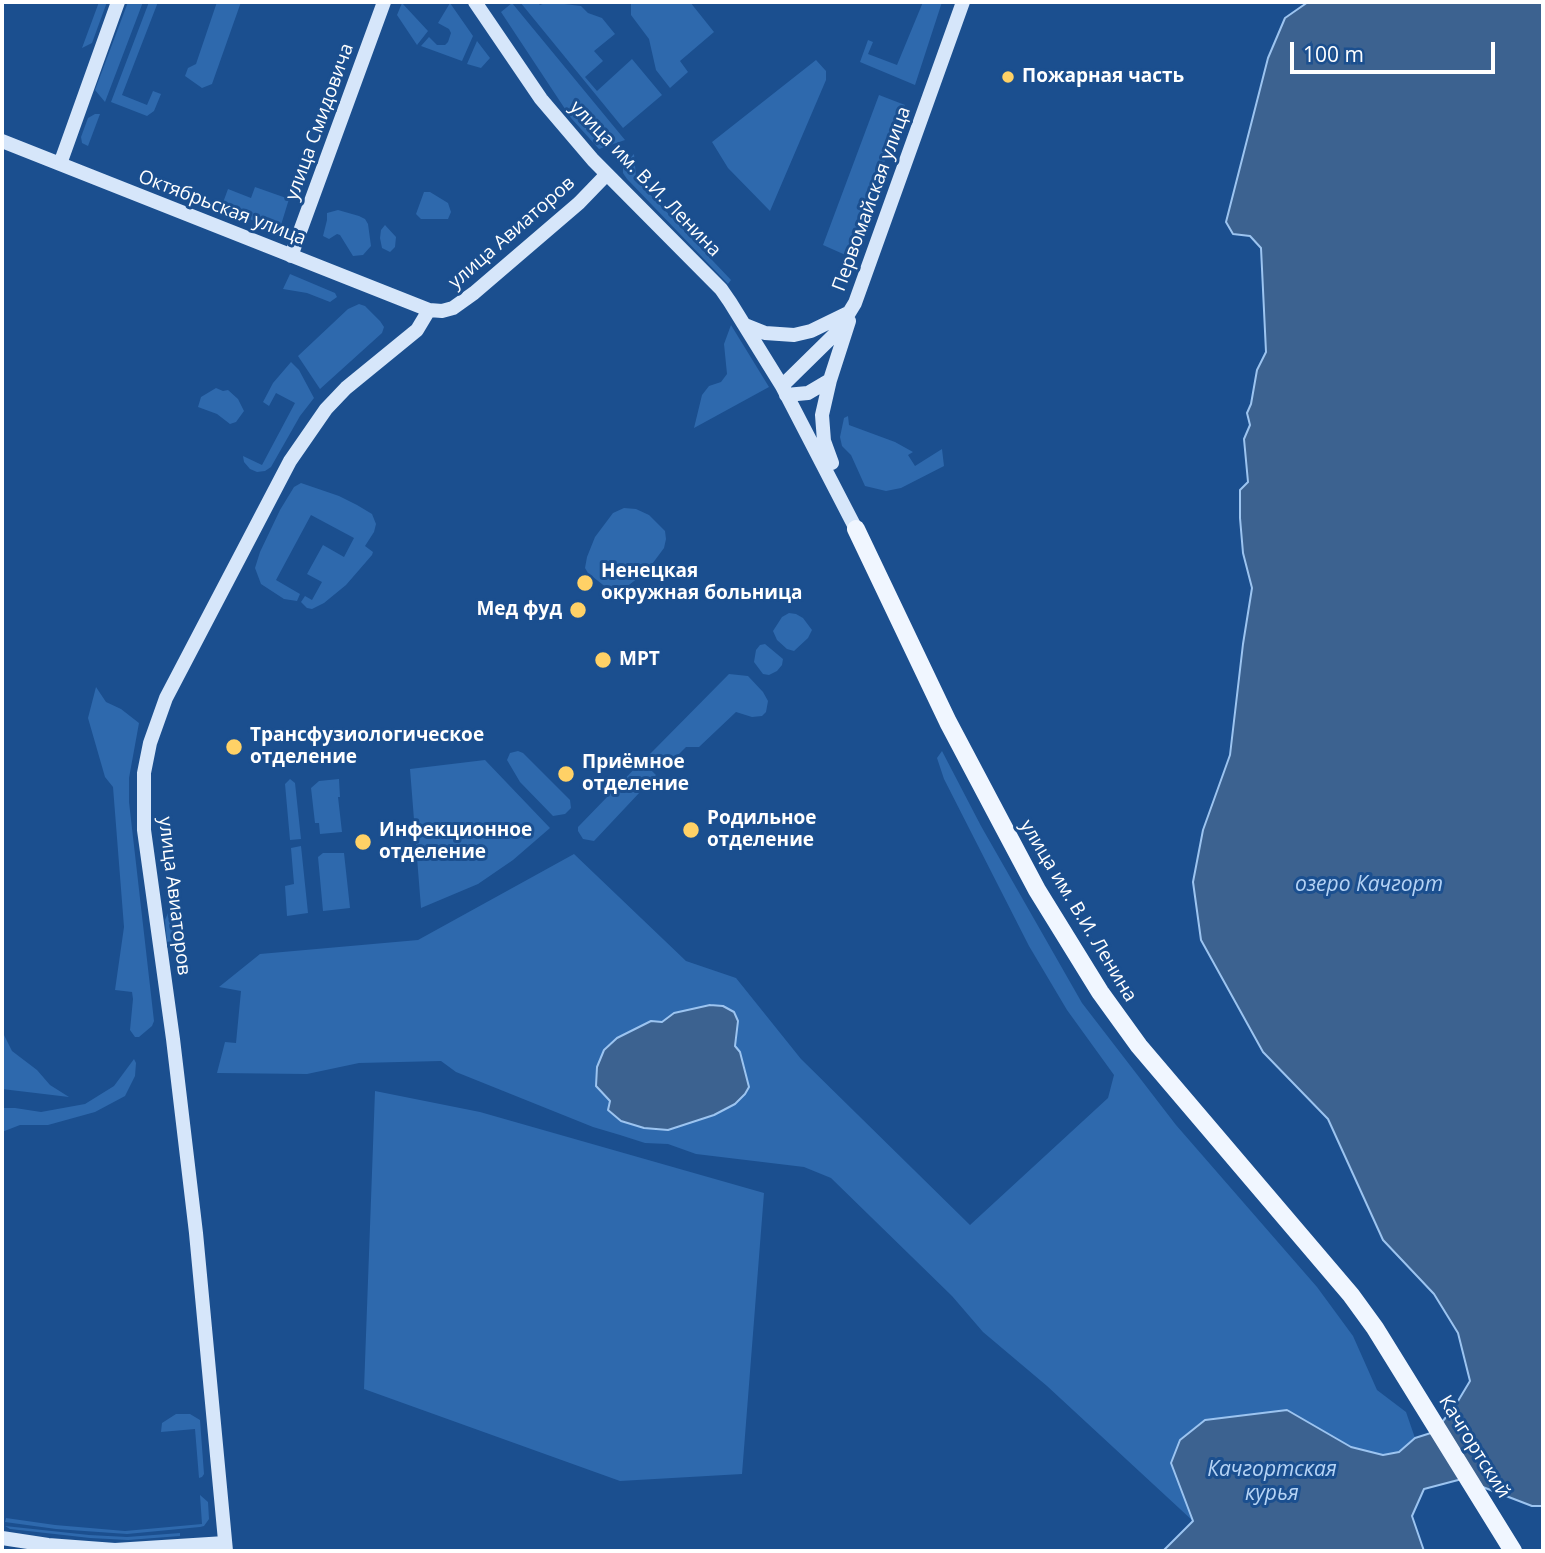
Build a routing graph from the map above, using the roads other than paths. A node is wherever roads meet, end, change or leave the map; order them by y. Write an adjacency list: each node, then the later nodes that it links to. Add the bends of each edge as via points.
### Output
1 (118, 2): 6 (main road)
2 (384, 2): 8 (main road, улица Смидовича)
3 (475, 2): 7 (main road, улица им. В.И. Ленина, via 541,99)
4 (963, 2): 9 (main road, Первомайская улица)
5 (2, 141): 6 (main road, Октябрьская улица)
6 (60, 164): 8 (main road, Октябрьская улица)
7 (607, 174): 10 (main road, улица Авиаторов, via 474,293 453,308); 11 (main road, улица им. В.И. Ленина, via 720,289)
8 (291, 256): 10 (main road, Октябрьская улица)
9 (852, 308): 11 (main road, via 821,327 794,335); 12 (main road); 13 (main road, Первомайская улица, via 838,331)
10 (429, 310): 17 (main road, улица Авиаторов, via 417,330 326,409 290,461 166,698 144,773 144,830 196,1233)
11 (744, 326): 13 (main road, улица им. В.И. Ленина)
12 (830, 380): 13 (main road, via 808,393); 14 (main road, via 822,431)
13 (784, 391): 14 (main road, улица им. В.И. Ленина)
14 (856, 528): 15 (main road, улица им. В.И. Ленина, via 996,815 1100,992 1139,1046 1351,1295)
15 (1404, 1374): 18 (main road, Качгортский)
16 (2, 1538): 17 (main road, via 115,1550)
17 (226, 1547)
18 (1510, 1547)

